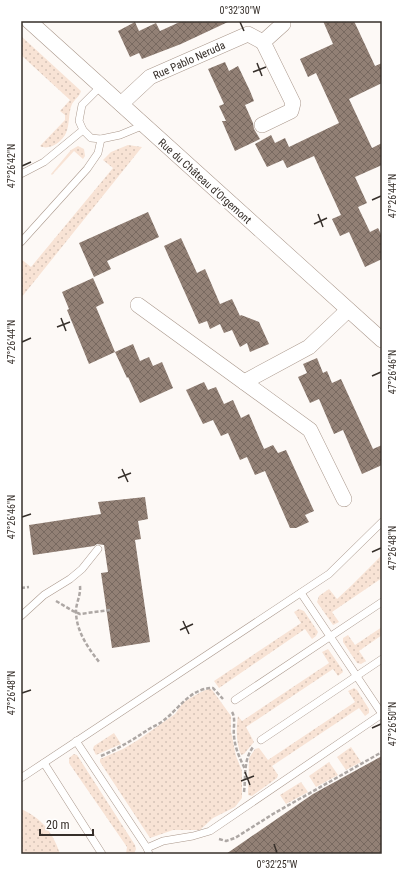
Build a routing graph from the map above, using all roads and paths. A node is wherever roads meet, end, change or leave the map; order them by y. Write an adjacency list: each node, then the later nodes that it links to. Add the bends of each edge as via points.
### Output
1 (29, 21): 4 (street, Rue du Château d'Orgemont)
2 (282, 21): 3 (street, via 284,24)
3 (263, 42): 5 (street, Rue Pablo Neruda, via 248,34 234,40 150,77); 7 (street, via 293,103 291,111)
4 (101, 86): 5 (street, Rue du Château d'Orgemont); 8 (lane, via 82,105 79,121)
5 (121, 104): 6 (street, Rue du Château d'Orgemont)
6 (144, 125): 9 (lane, via 120,136); 13 (street, Rue du Château d'Orgemont)
7 (262, 125)
8 (83, 130): 9 (lane, via 91,138); 10 (lane, via 44,162)
9 (101, 139): 11 (lane, via 98,153 86,169)
10 (21, 174)
11 (21, 242)
12 (138, 305): 15 (street)
13 (348, 310): 14 (street, Rue du Château d'Orgemont); 15 (street, via 309,347)
14 (382, 340)
15 (244, 382): 16 (street, via 310,430)
16 (344, 499)
17 (382, 522): 22 (lane, via 329,574)
18 (98, 549): 27 (lane, via 82,569)
19 (78, 584): 26 (path, via 80,590)
20 (29, 587): 21 (path)
21 (21, 588)
22 (302, 593): 28 (lane); 37 (lane)
23 (55, 600): 26 (path)
24 (382, 602): 28 (lane)
25 (110, 610): 26 (path)
26 (76, 613): 30 (path, via 84,641)
27 (21, 616)
28 (331, 636): 31 (lane); 32 (lane)
29 (382, 659): 31 (lane)
30 (100, 663)
31 (357, 676): 35 (lane); 36 (lane)
32 (236, 700)
33 (224, 701): 39 (path, via 213,688 204,689 185,700 162,722 133,740)
34 (231, 710): 41 (path, via 234,715 234,736 238,756)
35 (382, 714): 43 (lane)
36 (260, 740): 41 (path, via 250,752)
37 (76, 741): 39 (lane); 40 (lane)
38 (382, 752): 44 (path, via 235,838 226,841)
39 (89, 760): 45 (lane)
40 (44, 763): 42 (lane); 46 (lane)
41 (245, 769): 43 (path)
42 (21, 778)
43 (242, 809): 45 (lane, via 210,831 163,841)
44 (213, 838)
45 (148, 851)
46 (102, 854)

